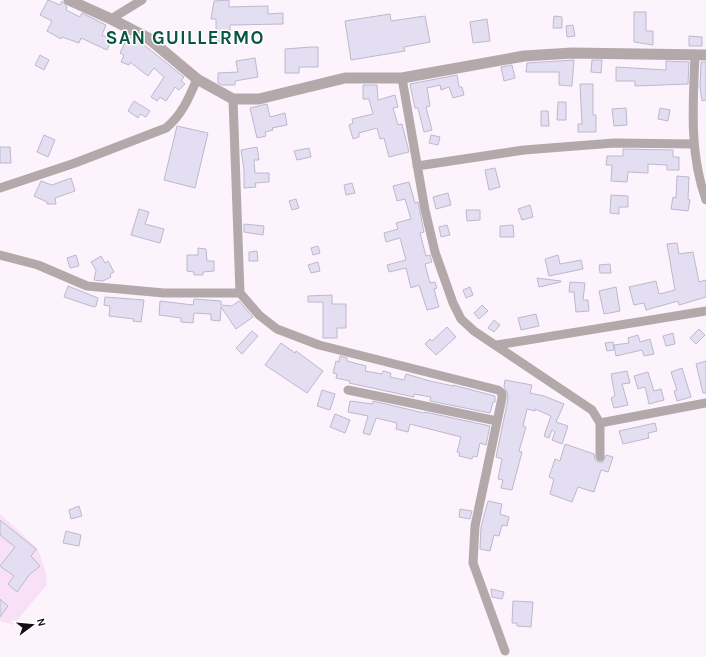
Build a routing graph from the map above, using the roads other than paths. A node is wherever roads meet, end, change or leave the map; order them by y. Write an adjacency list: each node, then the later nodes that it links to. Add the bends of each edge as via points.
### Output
1 (69, 0): 3 (street)
2 (142, 0): 3 (street)
3 (111, 19): 6 (street, via 148,38)
4 (701, 55): 5 (street, via 572,53 524,56); 8 (street)
5 (402, 78): 7 (street, via 345,78 259,99); 9 (street)
6 (197, 79): 7 (street); 10 (street, via 182,112 166,128 76,163)
7 (233, 99): 13 (street)
8 (694, 144): 9 (street, via 614,143 524,150); 11 (street, via 700,182)
9 (418, 166): 15 (street, via 435,252 453,302 461,319 474,331)
10 (0, 188)
11 (706, 200)
12 (0, 255): 13 (street, via 38,265 87,286 164,293)
13 (240, 293): 18 (street, via 259,315 277,329 319,345 498,390 502,393 502,398)
14 (706, 311): 15 (street)
15 (497, 345): 19 (street, via 592,410)
16 (348, 390): 18 (street)
17 (706, 403): 19 (street)
18 (497, 421): 21 (street, via 475,526 473,563)
19 (600, 423): 20 (street)
20 (600, 457)
21 (505, 651)

